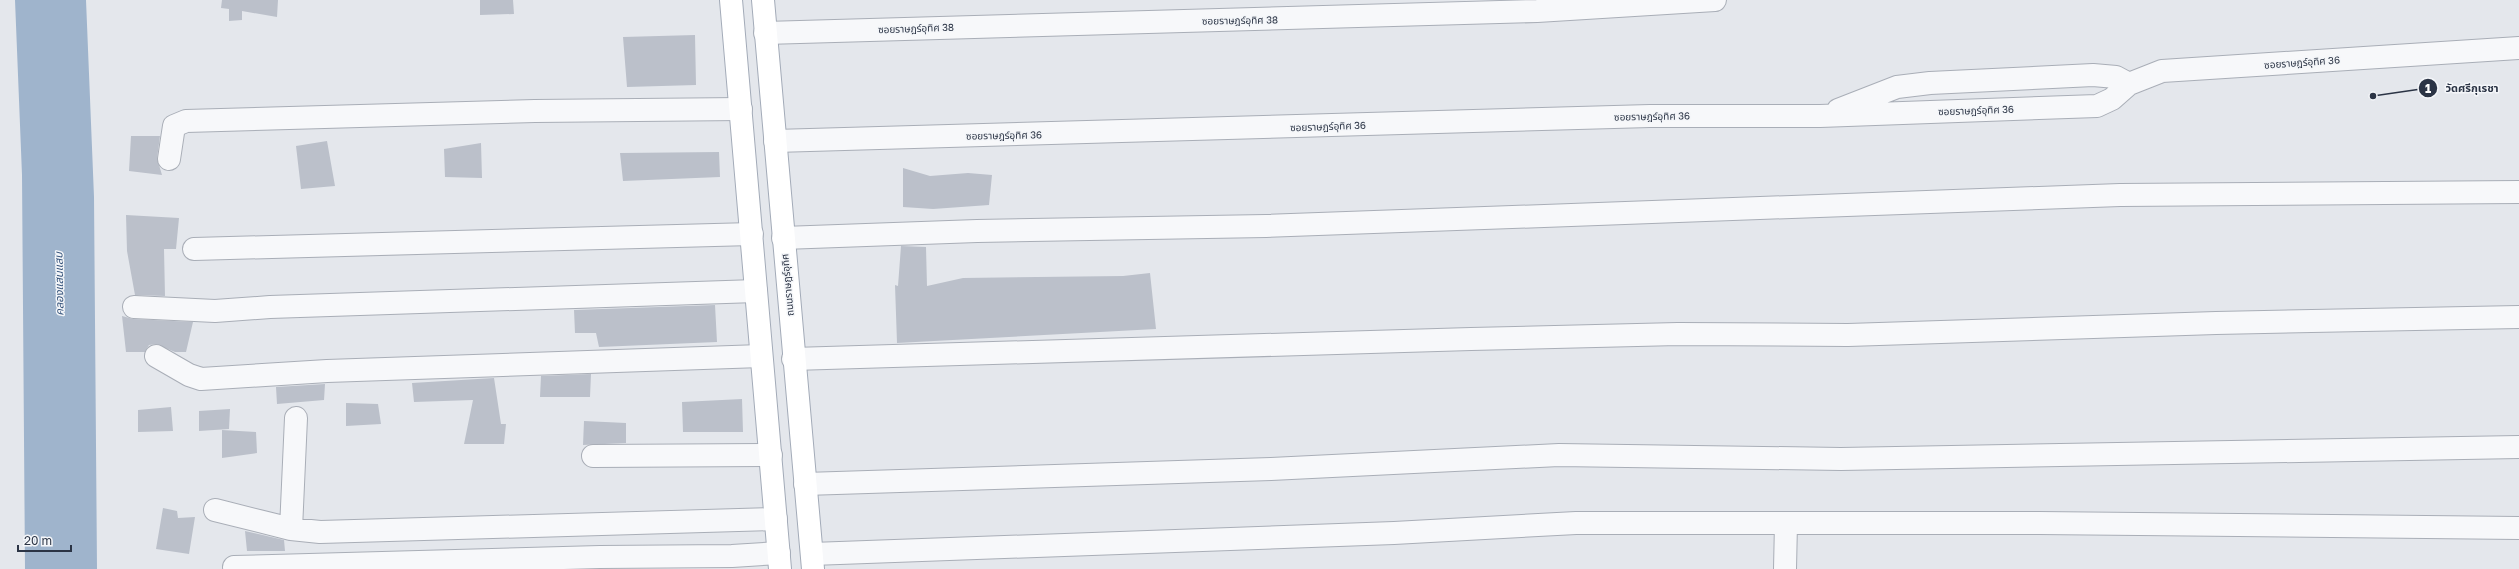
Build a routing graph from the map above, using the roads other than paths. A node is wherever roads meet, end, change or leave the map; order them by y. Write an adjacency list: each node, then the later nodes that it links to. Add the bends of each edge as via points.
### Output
1 (731, 0): 7 (main road)
2 (763, 0): 4 (main road, ถนนราษฎร์อุทิศ)
3 (1714, 0): 4 (street, ซอยราษฎร์อุทิศ 38, via 1537,11)
4 (765, 33): 9 (main road, ถนนราษฎร์อุทิศ)
5 (2519, 48): 6 (street, ซอยราษฎร์อุทิศ 36, via 2162,71)
6 (2130, 84): 8 (street, ซอยราษฎร์อุทิศ 36, via 2112,99 2097,106); 8 (street, via 2116,77 2093,75 1930,83 1897,87)
7 (741, 109): 10 (street, via 536,111 186,121 174,126); 12 (main road)
8 (1820, 116): 9 (street, ซอยราษฎร์อุทิศ 36, via 1650,116)
9 (775, 142): 13 (main road, ถนนราษฎร์อุทิศ)
10 (170, 159)
11 (2519, 192): 13 (street, via 2120,195 1266,226 977,231)
12 (752, 234): 14 (street); 15 (main road)
13 (783, 238): 20 (main road, ถนนราษฎร์อุทิศ)
14 (194, 249)
15 (756, 291): 16 (street, via 600,294 215,311); 19 (main road)
16 (134, 307)
17 (2519, 317): 20 (street, via 1848,335 1678,334 1503,338)
18 (156, 356): 19 (street, via 201,379 327,371)
19 (762, 356): 23 (main road)
20 (793, 359): 25 (main road, ถนนราษฎร์อุทิศ)
21 (296, 418): 30 (street)
22 (2519, 447): 25 (street, via 1841,459 1558,455 1271,469)
23 (771, 455): 24 (street); 27 (main road)
24 (593, 456)
25 (805, 484): 32 (main road, ถนนราษฎร์อุทิศ)
26 (215, 510): 30 (street)
27 (776, 519): 30 (street, via 457,530 320,532); 31 (main road)
28 (1786, 523): 29 (street); 32 (street, via 1576,523); 35 (street)
29 (2519, 528)
30 (291, 529)
31 (780, 561): 33 (street)
32 (812, 561)
33 (665, 563): 34 (street, via 600,557)
34 (234, 567)
35 (1785, 569)

